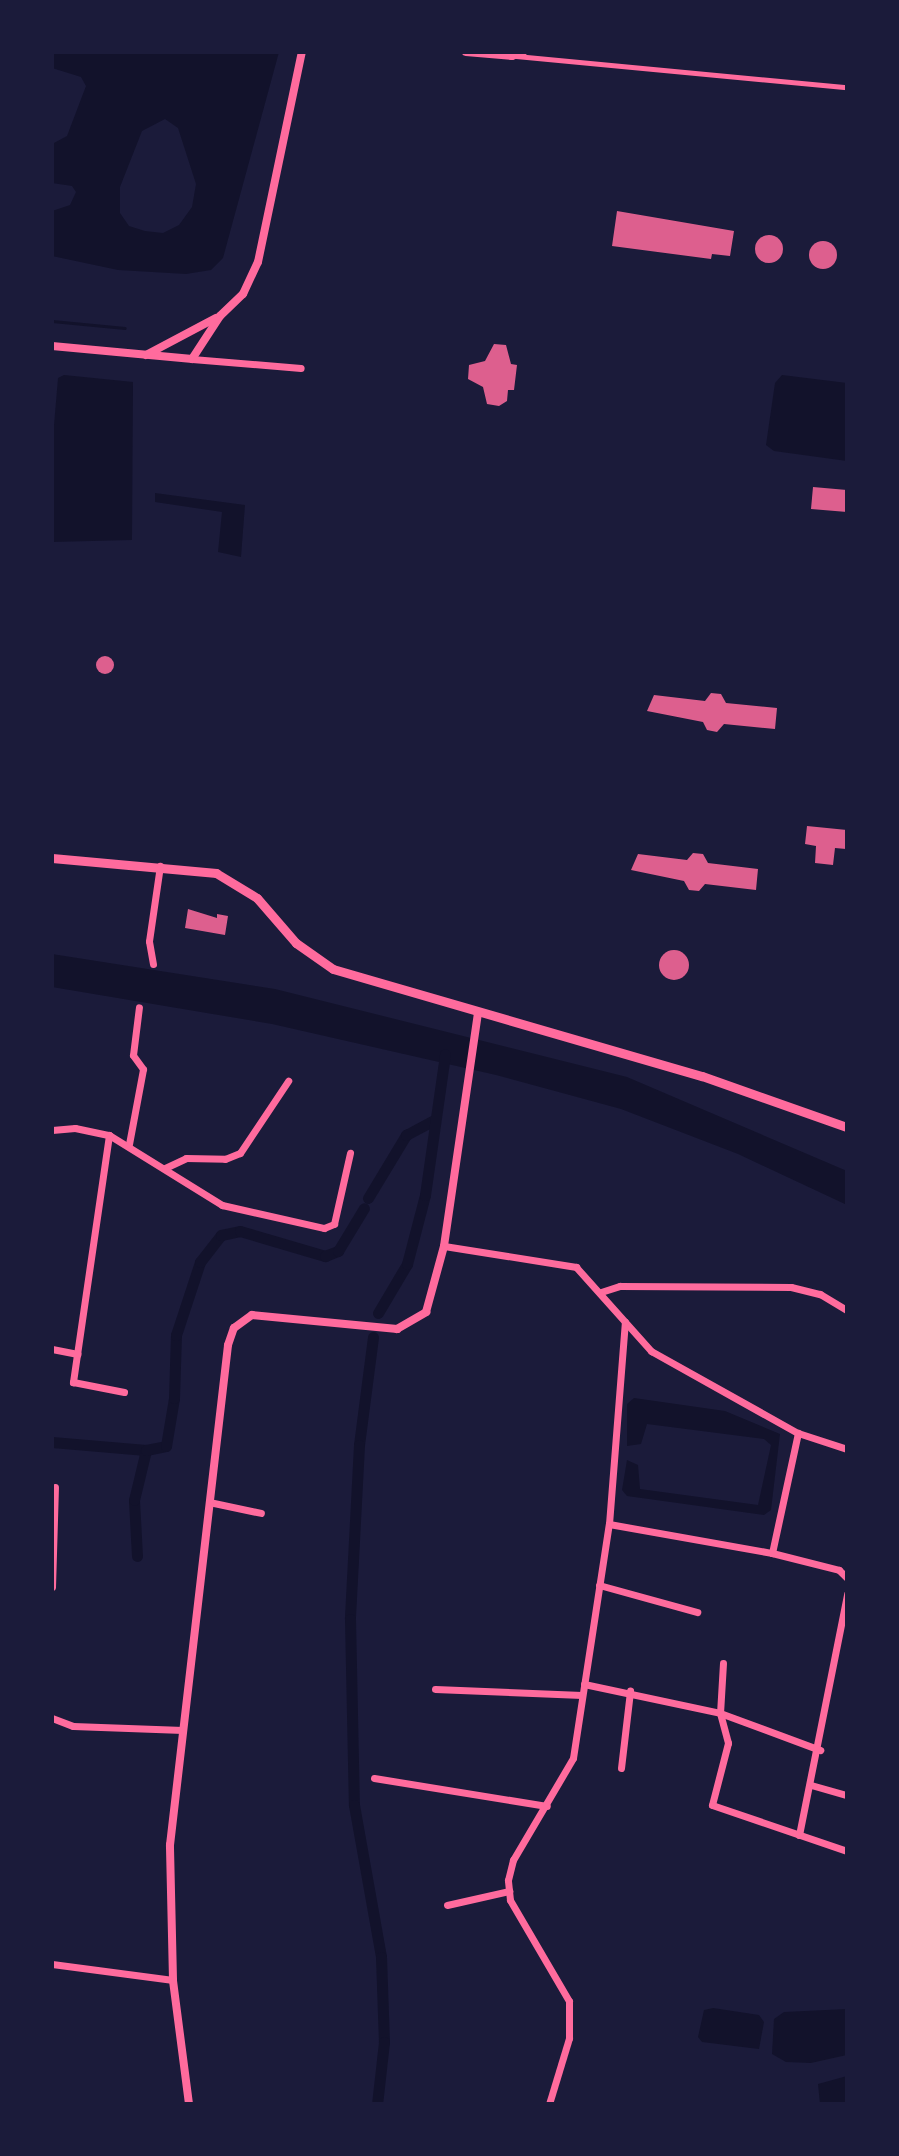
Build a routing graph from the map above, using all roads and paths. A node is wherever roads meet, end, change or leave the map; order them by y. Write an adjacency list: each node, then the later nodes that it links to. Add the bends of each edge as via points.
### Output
1 (302, 52): 5 (street, via 258,262 243,294)
2 (466, 52): 3 (street)
3 (519, 54): 4 (street)
4 (847, 87)
5 (220, 316): 7 (street); 8 (street)
6 (52, 346): 7 (street)
7 (146, 355): 8 (street)
8 (192, 359): 9 (street)
9 (301, 368)
10 (52, 858): 11 (main road)
11 (160, 864): 12 (street, via 149,941); 14 (main road, via 216,873 241,885 296,943 333,969)
12 (153, 964)
13 (139, 1007): 19 (street, via 133,1058 143,1069)
14 (478, 1014): 16 (main road, via 702,1076); 22 (street)
15 (288, 1081): 21 (street, via 240,1153 225,1159 186,1158)
16 (847, 1127)
17 (52, 1130): 18 (street, via 75,1128)
18 (109, 1135): 19 (street); 27 (street)
19 (129, 1144): 21 (street)
20 (350, 1153): 21 (street, via 330,1228 222,1205)
21 (165, 1168)
22 (444, 1246): 23 (street, via 576,1267); 32 (street, via 434,1297 412,1324 375,1328 252,1315 234,1328)
23 (601, 1292): 24 (street, via 620,1286 791,1287 820,1294); 25 (street)
24 (847, 1310)
25 (625, 1322): 29 (street, via 651,1351); 34 (street)
26 (52, 1349): 27 (street)
27 (78, 1354): 28 (street, via 73,1382)
28 (124, 1392)
29 (798, 1433): 30 (street); 35 (street)
30 (847, 1449)
31 (55, 1487): 36 (street)
32 (209, 1502): 33 (street); 50 (street)
33 (261, 1513)
34 (609, 1524): 35 (street); 38 (street)
35 (772, 1553): 37 (street, via 829,1567)
36 (53, 1557): 39 (street)
37 (847, 1578)
38 (599, 1585): 41 (street); 44 (street)
39 (52, 1587)
40 (847, 1594): 42 (street)
41 (697, 1612)
42 (843, 1653): 51 (street)
43 (723, 1663): 48 (street)
44 (584, 1684): 46 (street); 47 (street)
45 (435, 1689): 47 (street)
46 (630, 1691): 48 (street); 52 (street)
47 (582, 1695): 56 (street, via 573,1758)
48 (720, 1713): 51 (street); 57 (street, via 727,1748 712,1805)
49 (52, 1718): 50 (street, via 73,1726)
50 (183, 1730): 62 (street, via 170,1845)
51 (820, 1750): 54 (street)
52 (621, 1768)
53 (374, 1778): 56 (street)
54 (811, 1785): 55 (street); 57 (street)
55 (847, 1795)
56 (547, 1806): 59 (street, via 513,1860)
57 (799, 1835): 58 (street)
58 (847, 1851)
59 (509, 1891): 60 (street); 64 (street, via 569,2001 569,2038)
60 (447, 1905)
61 (52, 1964): 62 (street)
62 (173, 1980): 63 (street)
63 (189, 2104)
64 (549, 2104)

